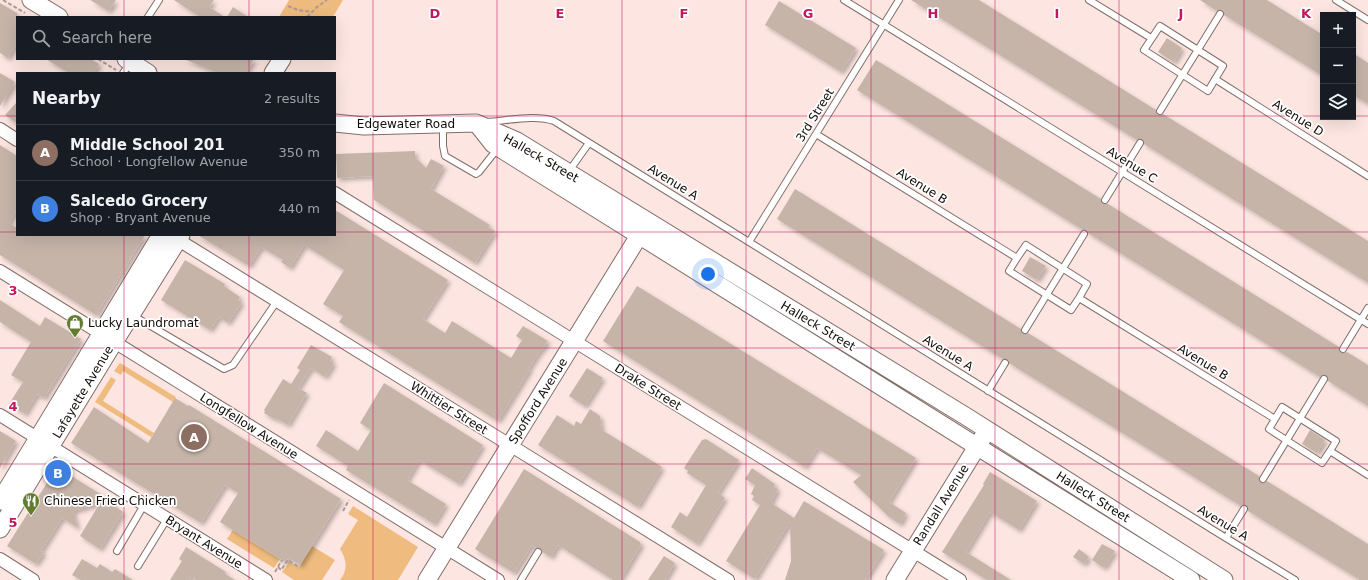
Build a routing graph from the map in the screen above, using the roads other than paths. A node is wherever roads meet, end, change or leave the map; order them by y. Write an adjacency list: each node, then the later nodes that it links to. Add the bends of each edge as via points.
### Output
1 (844, 0): 11 (lane, Avenue C)
2 (899, 0): 11 (lane, 3rd Street)
3 (1089, 0): 12 (lane)
4 (1336, 0): 10 (lane)
5 (156, 1): 9 (lane)
6 (28, 7): 8 (main road)
7 (1220, 14): 13 (lane)
8 (56, 16)
9 (148, 16)
10 (1368, 20)
11 (884, 24): 25 (lane, 3rd Street); 30 (lane, Avenue C)
12 (1151, 38): 13 (lane, via 1160,26); 18 (lane, via 1144,50)
13 (1198, 50): 18 (lane); 19 (lane, via 1224,66)
14 (281, 60): 17 (main road)
15 (125, 67): 16 (main road)
16 (144, 72)
17 (274, 72)
18 (1182, 75): 19 (lane, via 1208,91); 20 (lane)
19 (1215, 79): 32 (lane, Avenue D)
20 (1160, 111)
21 (336, 123): 23 (main road, Edgewater Road, via 364,126)
22 (476, 123): 23 (main road, Edgewater Road); 27 (lane, Avenue A, via 548,119); 29 (main road, Halleck Street); 31 (main road, Halleck Street, via 517,141)
23 (443, 124): 29 (lane, via 445,156 476,174)
24 (0, 130): 26 (street)
25 (816, 134): 39 (lane, 3rd Street); 40 (lane, Avenue B)
26 (16, 139)
27 (589, 143): 31 (lane); 39 (lane, Avenue A)
28 (1140, 143): 30 (lane)
29 (498, 148): 35 (main road, Halleck Street)
30 (1122, 172): 34 (lane); 48 (lane, Avenue C)
31 (568, 173): 35 (main road, Halleck Street)
32 (1368, 176)
33 (336, 194): 52 (street, Drake Street)
34 (1105, 200)
35 (643, 229): 52 (main road, Spofford Avenue); 60 (main road, Halleck Street); 64 (main road, Halleck Street)
36 (1084, 234): 41 (lane)
37 (161, 236): 51 (main road, Lafayette Avenue)
38 (177, 236): 45 (street, Whittier Street); 47 (main road, Lafayette Avenue)
39 (749, 242): 56 (lane, Avenue A)
40 (1017, 258): 41 (lane, via 1026,245); 43 (lane, via 1009,271)
41 (1062, 268): 43 (lane); 44 (lane, via 1087,284)
42 (0, 271): 51 (street, Longfellow Avenue)
43 (1046, 294): 44 (lane, via 1071,310); 50 (lane)
44 (1079, 298): 59 (lane, Avenue B)
45 (277, 301): 47 (lane, via 233,365 224,369); 63 (street, Whittier Street)
46 (1368, 308): 48 (lane)
47 (131, 314): 51 (main road, Lafayette Avenue)
48 (1361, 320): 49 (lane, Avenue C); 53 (lane)
49 (1368, 324)
50 (1025, 330)
51 (107, 338): 62 (main road, Lafayette Avenue); 74 (street, Longfellow Avenue)
52 (574, 342): 63 (main road, Spofford Avenue); 76 (street, Drake Street)
53 (1343, 349)
54 (1005, 363): 56 (lane)
55 (1324, 379): 58 (lane)
56 (988, 391): 73 (lane, Avenue A)
57 (0, 415): 62 (street, Bryant Avenue)
58 (1300, 418): 59 (lane, via 1282,407); 61 (lane); 65 (lane, via 1336,441)
59 (1275, 420): 61 (lane, via 1269,429)
60 (987, 430): 64 (main road, Randall Avenue); 89 (main road, Halleck Street)
61 (1286, 440): 65 (lane, via 1322,463); 67 (lane)
62 (44, 443): 68 (main road, Lafayette Avenue); 69 (street, Bryant Avenue); 72 (main road, Lafayette Avenue)
63 (510, 446): 74 (main road, Spofford Avenue); 85 (street, Whittier Street)
64 (977, 447): 76 (main road, Randall Avenue); 88 (main road, Halleck Street)
65 (1330, 451): 66 (lane)
66 (1368, 475)
67 (1263, 479)
68 (0, 500)
69 (144, 505): 71 (street, Bryant Avenue); 75 (lane)
70 (1244, 509): 73 (lane)
71 (167, 519): 79 (lane); 80 (street, Bryant Avenue)
72 (0, 529)
73 (1226, 538): 90 (lane, Avenue A)
74 (447, 548): 82 (main road, Spofford Avenue); 83 (street, Longfellow Avenue)
75 (117, 551)
76 (913, 551): 86 (main road, Randall Avenue); 87 (street, Drake Street)
77 (538, 552): 84 (lane)
78 (0, 559): 81 (street)
79 (138, 566)
80 (270, 576)
81 (33, 580)
82 (427, 580)
83 (498, 580)
84 (521, 580)
85 (728, 580)
86 (895, 580)
87 (960, 580)
88 (1191, 580)
89 (1224, 580)
90 (1295, 580)

